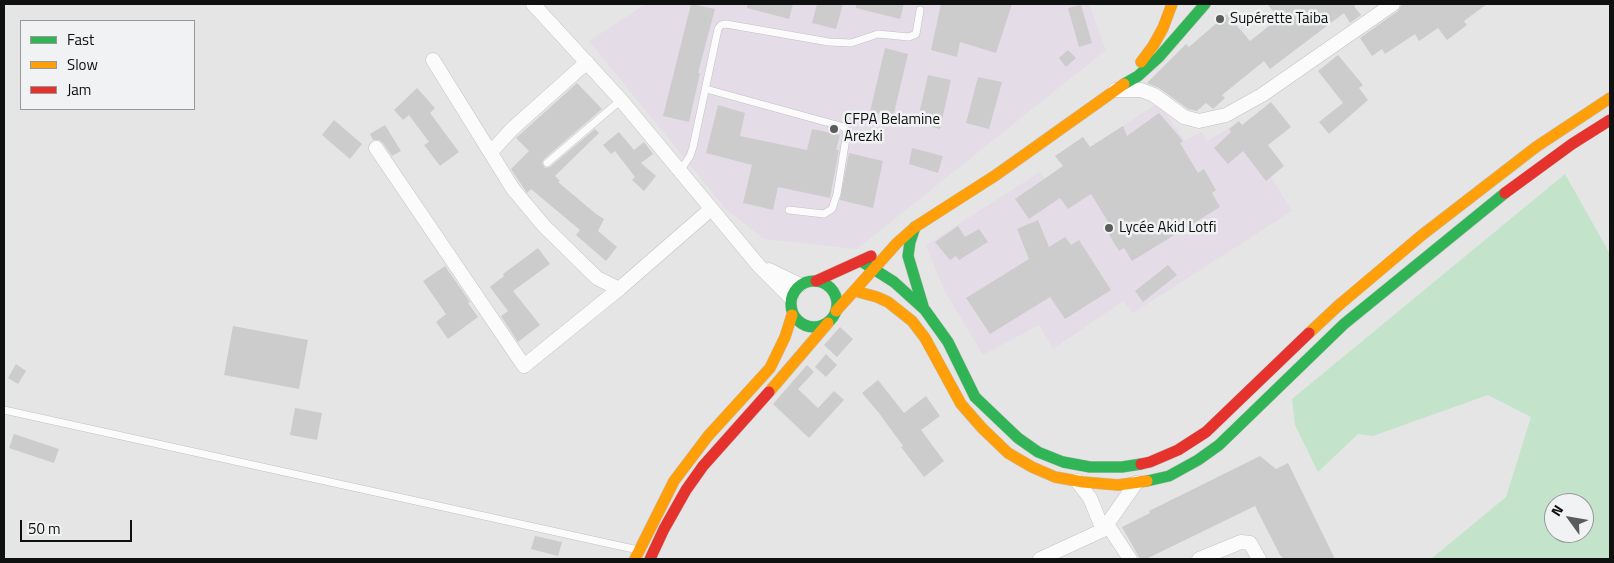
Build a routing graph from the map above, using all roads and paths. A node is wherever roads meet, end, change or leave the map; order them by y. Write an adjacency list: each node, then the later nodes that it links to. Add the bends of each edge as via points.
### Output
1 (532, 4): 8 (street)
2 (1172, 4): 10 (main road, via 1153,46)
3 (1204, 4): 5 (main road); 10 (main road, via 1159,58)
4 (1393, 4): 10 (street, via 1262,95 1226,115 1199,121 1184,117 1154,95 1141,90)
5 (1190, 6)
6 (920, 10): 9 (lane, via 916,34 909,37 878,34 851,43 721,25)
7 (433, 60): 15 (street)
8 (587, 62): 12 (street); 15 (street)
9 (706, 90): 17 (lane, via 693,147); 19 (lane, via 844,127 847,132 832,209 824,214)
10 (1115, 90): 20 (main road, via 996,175)
11 (1610, 98): 31 (main road, via 1536,147 1414,241 1339,305 1206,432 1178,450 1150,462 1122,467 1090,467 1063,462 1038,452 1018,438 975,396 948,342)
12 (621, 100): 16 (lane); 17 (street)
13 (1610, 120): 36 (main road, via 1540,168 1344,324 1219,445 1169,476)
14 (376, 148): 27 (street, via 524,366)
15 (491, 152): 27 (street, via 513,189 544,226 597,278)
16 (547, 163)
17 (680, 171): 18 (street)
18 (711, 209): 23 (street); 27 (street)
19 (789, 210)
20 (915, 227): 21 (main road); 31 (main road, via 908,256)
21 (896, 243): 22 (main road); 24 (main road)
22 (861, 261): 24 (main road); 25 (main road)
23 (759, 266): 26 (street); 29 (street)
24 (874, 268): 28 (main road); 31 (main road)
25 (816, 281): 26 (main road); 30 (main road, via 824,283 835,295)
26 (800, 285): 29 (main road)
27 (619, 289)
28 (854, 291): 30 (main road); 35 (main road, via 888,302 912,321 925,338 961,404 1008,453 1055,477)
29 (791, 298): 32 (main road)
30 (836, 310): 33 (main road)
31 (925, 310)
32 (792, 314): 33 (main road, via 804,326 812,328); 38 (main road, via 786,337 770,368 708,436 674,481)
33 (828, 324): 39 (main road, via 703,466 686,490)
34 (4, 410): 38 (lane)
35 (1078, 481): 36 (main road, via 1118,485); 37 (street)
36 (1136, 483): 37 (street)
37 (1105, 527): 40 (street); 41 (street)
38 (637, 555)
39 (650, 559)
40 (1040, 559)
41 (1130, 559)
42 (1199, 559): 43 (street, via 1240,542 1250,543)
43 (1259, 559)

